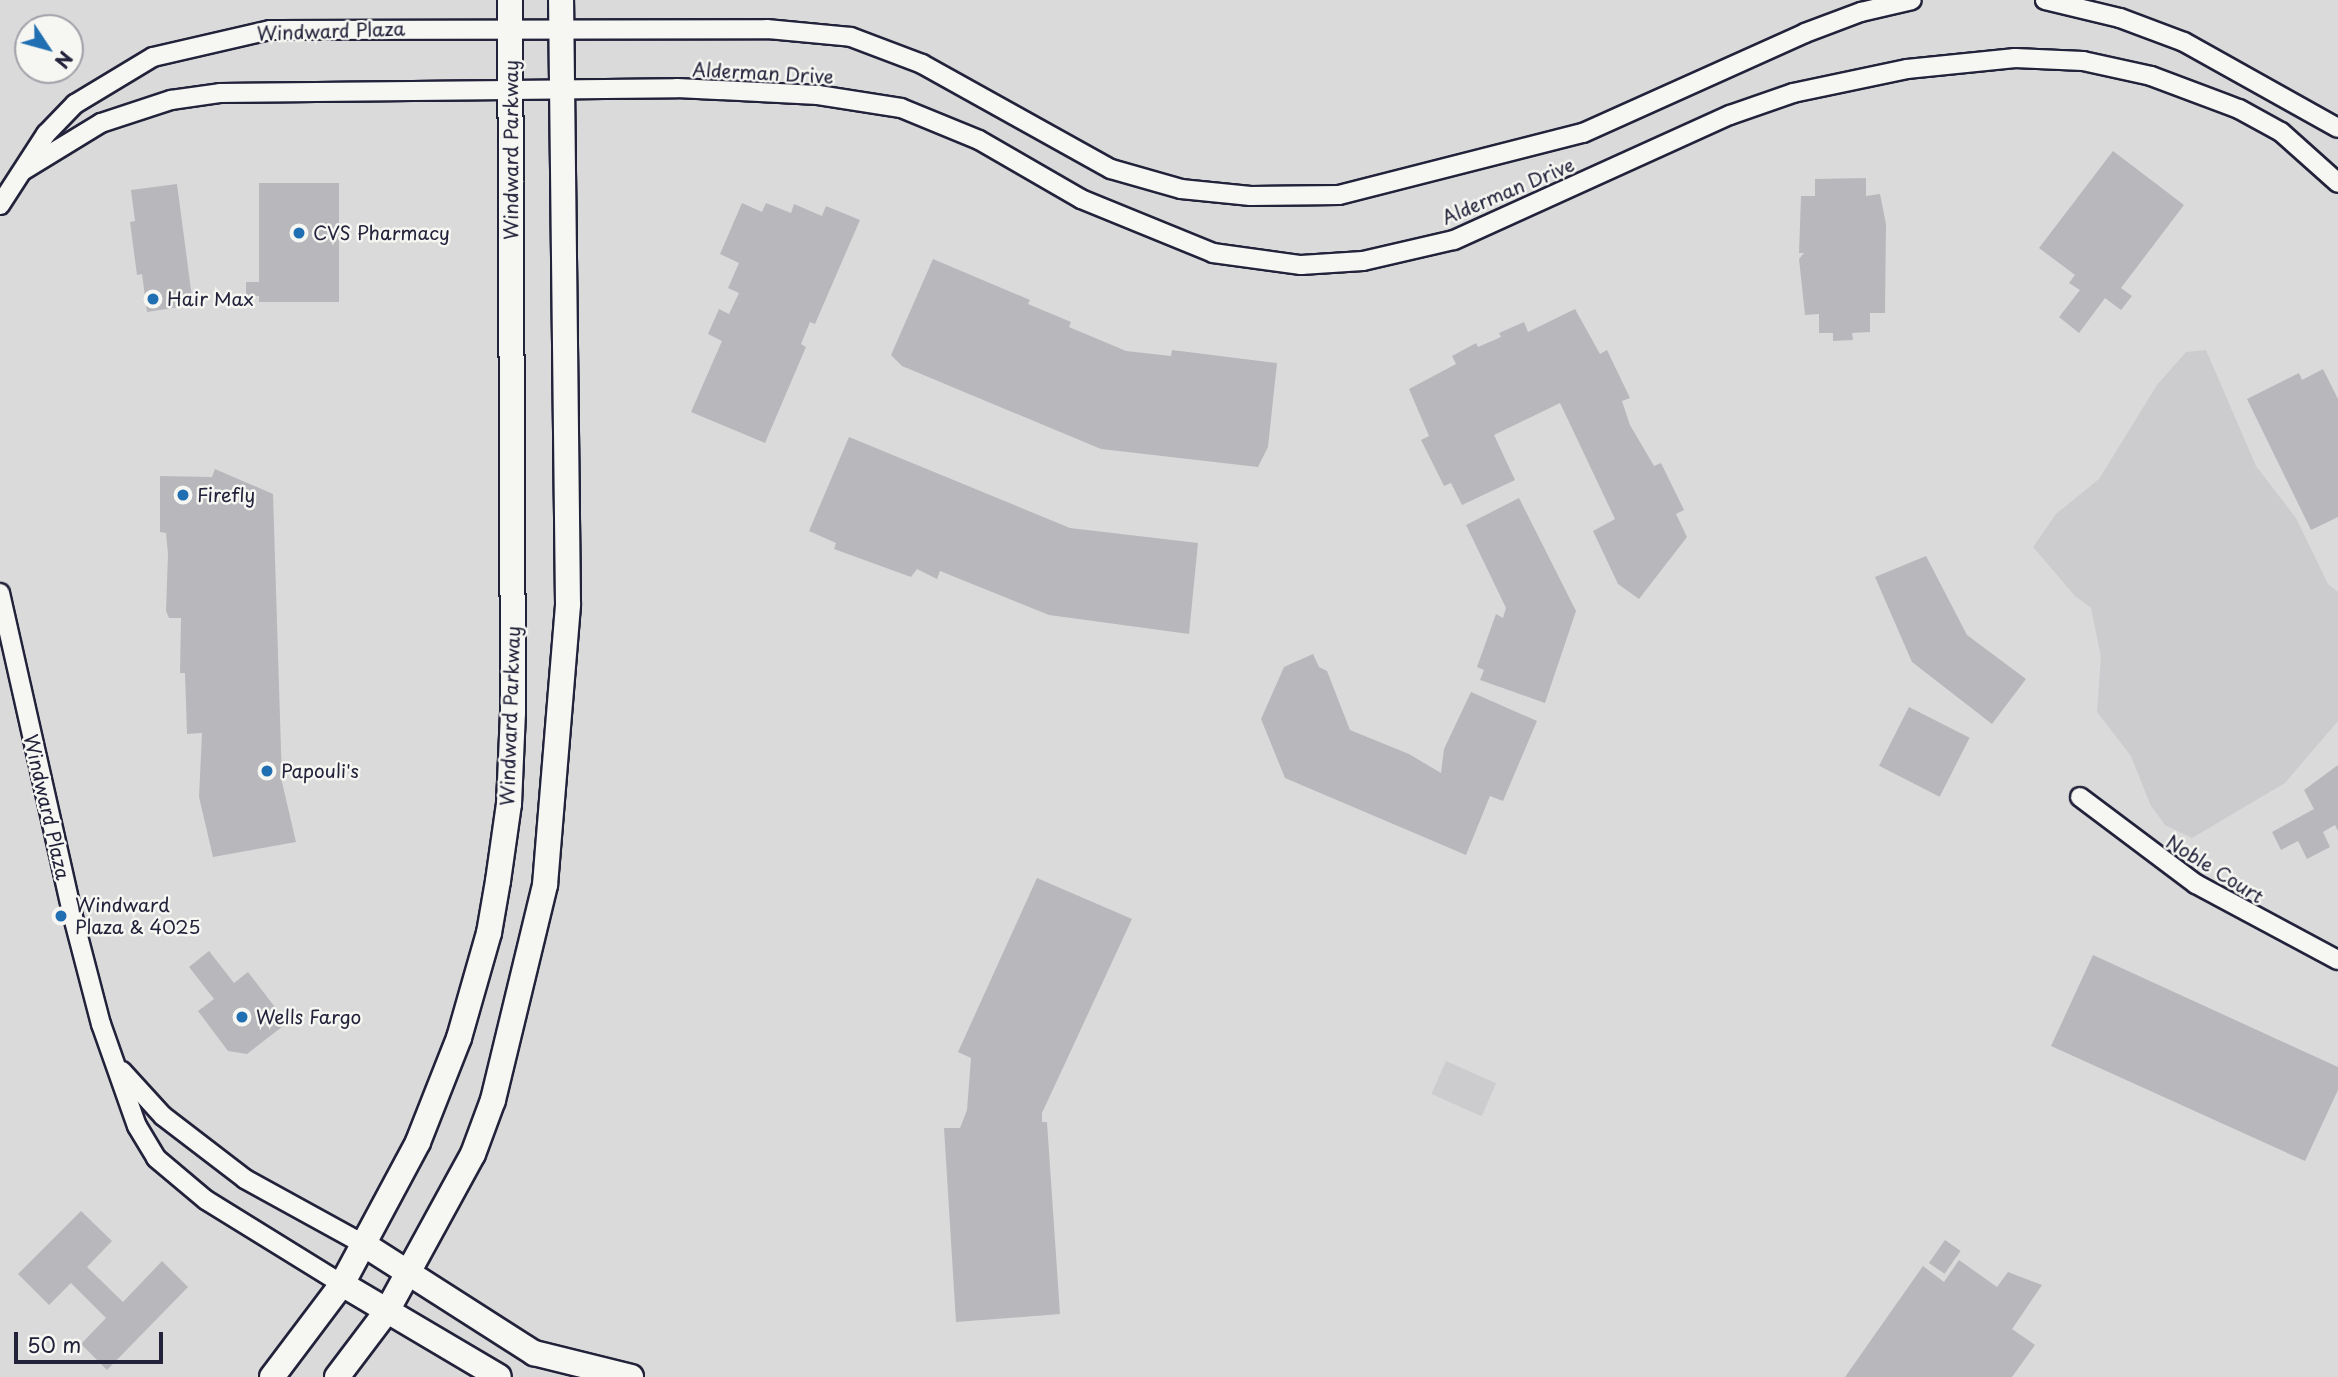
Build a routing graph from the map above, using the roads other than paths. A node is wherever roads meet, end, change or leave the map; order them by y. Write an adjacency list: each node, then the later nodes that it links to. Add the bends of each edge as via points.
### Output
1 (510, 0): 6 (main road, Windward Parkway)
2 (561, 0): 5 (main road)
3 (1912, 0): 5 (street, Alderman Drive, via 1861,12 1805,33 1583,133 1339,195 1251,196 1181,189 1111,169 922,64 851,37 768,29)
4 (2045, 0): 9 (street, via 2120,18 2184,42)
5 (561, 28): 6 (street, Windward Plaza); 7 (main road)
6 (511, 29): 8 (main road, Windward Parkway); 10 (street, Windward Plaza, via 270,30 174,50 128,70 75,104 46,134)
7 (562, 91): 8 (street, Alderman Drive); 11 (street, Alderman Drive, via 677,88 818,94 901,108 979,140 1081,199 1213,253 1301,265 1363,261 1454,240 1730,115 1793,93 1907,69 2015,58 2083,61 2151,76 2239,109 2281,132); 18 (main road, via 568,604 545,885 493,1100 473,1154)
8 (510, 92): 10 (street, Windward Plaza, via 220,93 171,100 101,123); 17 (main road, Windward Parkway, via 513,712 509,804 489,933 459,1038 418,1143)
9 (2338, 128)
10 (24, 170): 12 (street, Windward Plaza)
11 (2338, 183)
12 (0, 205)
13 (0, 593): 16 (street, Windward Plaza, via 72,913)
14 (2080, 797): 15 (street, Noble Court, via 2196,884)
15 (2338, 960)
16 (113, 1060): 17 (street, Windward Plaza, via 191,1140 245,1179); 19 (street, Windward Plaza, via 137,1126 156,1158 206,1200)
17 (365, 1245): 18 (main road, Windward Plaza); 19 (main road, Windward Parkway)
18 (409, 1272): 20 (main road); 24 (main road, Windward Plaza, via 534,1353)
19 (342, 1284): 20 (main road); 21 (main road, Windward Parkway)
20 (387, 1311): 22 (main road); 23 (main road)
21 (272, 1377)
22 (337, 1377)
23 (499, 1377)
24 (631, 1377)

